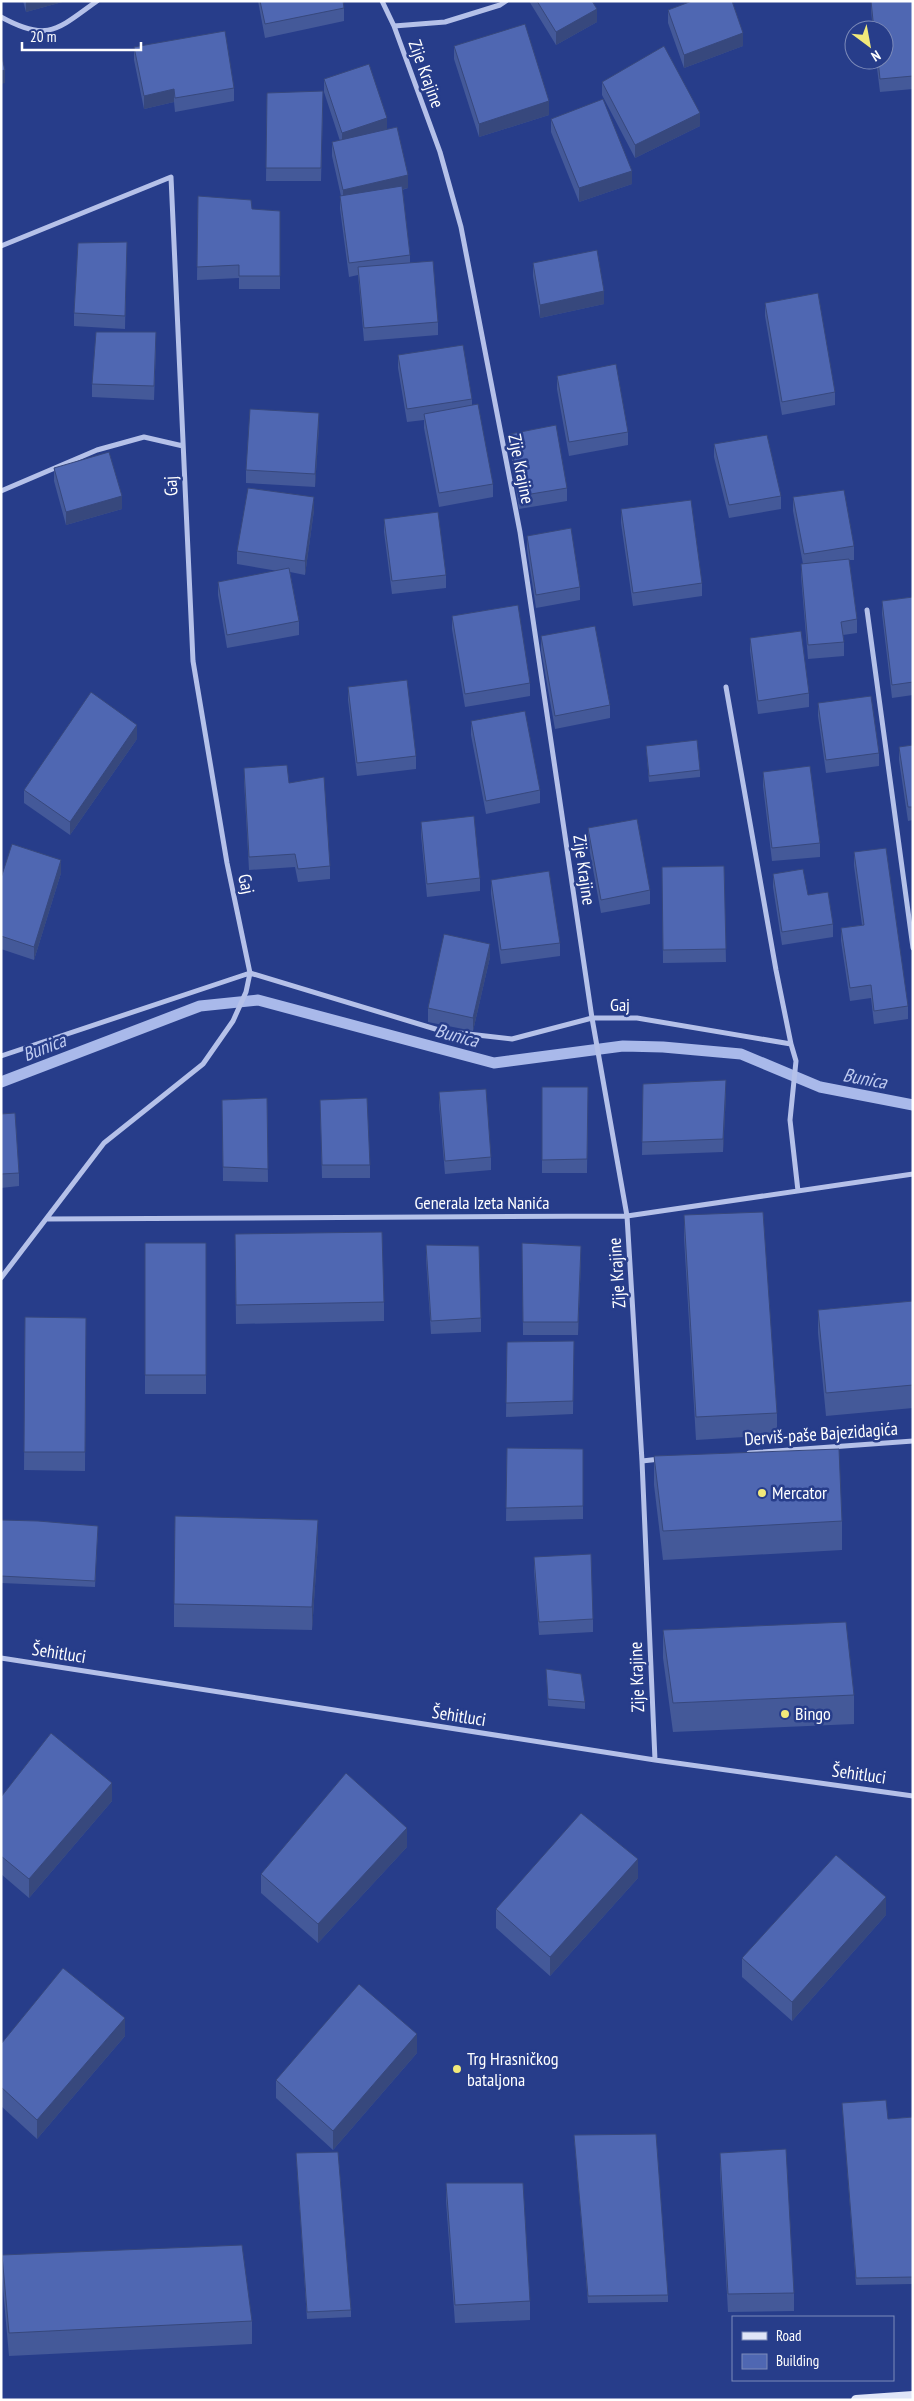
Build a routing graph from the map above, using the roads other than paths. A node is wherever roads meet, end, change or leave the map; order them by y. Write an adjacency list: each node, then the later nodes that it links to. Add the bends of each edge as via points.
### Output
1 (97, 1): 4 (street, via 49,32 24,30)
2 (382, 1): 5 (street, Zije Krajine)
3 (506, 1): 5 (street, via 500,6 445,22)
4 (1, 17)
5 (394, 26): 13 (street, Zije Krajine, via 440,152 461,227 520,532)
6 (1, 246): 7 (street, Gaj, via 171,177)
7 (183, 446): 8 (street, via 144,437 97,450); 12 (street, Gaj, via 192,661 227,863)
8 (1, 491)
9 (867, 610): 11 (street)
10 (726, 688): 14 (street)
11 (913, 948)
12 (250, 973): 13 (street, Gaj, via 442,1031 512,1039); 15 (street); 19 (street, Gaj, via 246,992 233,1020 203,1064 104,1143)
13 (592, 1018): 14 (street, Gaj, via 637,1018); 18 (street, Zije Krajine)
14 (791, 1044): 17 (street, via 796,1061 790,1120)
15 (1, 1056)
16 (913, 1174): 17 (street, Generala Izeta Nanića)
17 (798, 1191): 18 (street, Generala Izeta Nanića)
18 (627, 1216): 19 (street, Generala Izeta Nanića); 24 (street, Zije Krajine)
19 (48, 1219): 20 (street, Gaj)
20 (1, 1278)
21 (913, 1441): 22 (street, Derviš-paše Bajezidagića)
22 (739, 1454)
23 (671, 1459): 24 (street)
24 (642, 1461): 26 (street, Zije Krajine)
25 (1, 1658): 26 (street, Šehitluci)
26 (655, 1760): 27 (street, Šehitluci)
27 (913, 1796)
28 (913, 2396): 29 (main road)
29 (856, 2400)

